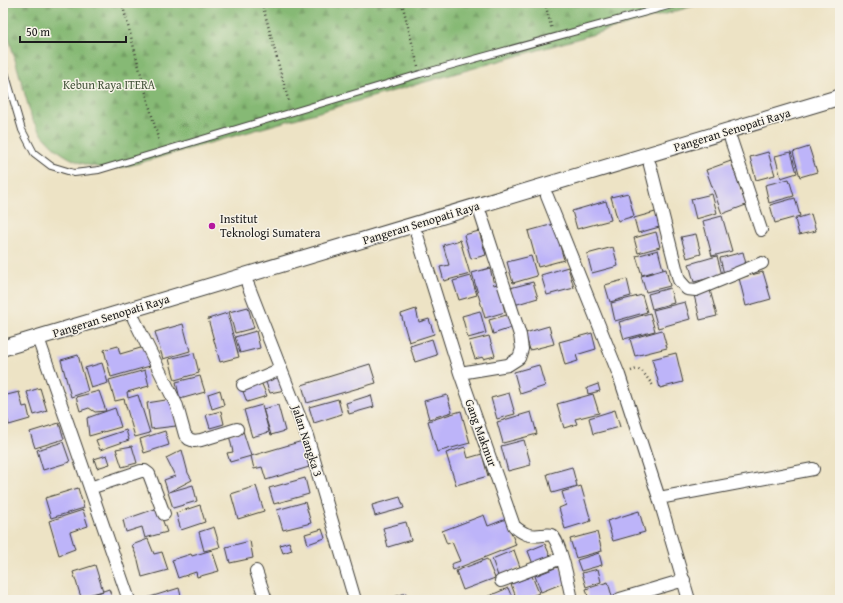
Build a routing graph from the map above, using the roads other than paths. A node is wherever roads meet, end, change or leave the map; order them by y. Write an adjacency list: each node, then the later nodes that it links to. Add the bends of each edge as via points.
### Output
1 (679, 3): 2 (lane, via 291,111 98,170 74,173 51,166 34,153 22,130)
2 (3, 65)
3 (840, 97): 14 (street, Pangeran Senopati Raya)
4 (840, 108): 5 (street, Pangeran Senopati Raya)
5 (731, 140): 6 (street, Pangeran Senopati Raya); 9 (street)
6 (650, 165): 7 (street, Pangeran Senopati Raya); 11 (street, via 679,280 687,288 696,290)
7 (548, 196): 8 (street, Pangeran Senopati Raya); 24 (street, via 619,375)
8 (481, 215): 10 (street, Pangeran Senopati Raya); 19 (street, via 520,335 522,349 519,358 508,365)
9 (761, 230)
10 (416, 234): 12 (street, Pangeran Senopati Raya); 19 (street, Gang Makmur)
11 (762, 263)
12 (248, 285): 13 (street, Pangeran Senopati Raya); 18 (street, Jalan Nangka 3)
13 (134, 319): 14 (street, Pangeran Senopati Raya); 21 (street, via 177,406 185,435 194,441)
14 (84, 328): 15 (street, Pangeran Senopati Raya)
15 (40, 342): 16 (street, Pangeran Senopati Raya); 17 (street, Pangeran Senopati Raya); 23 (street)
16 (3, 348)
17 (3, 358)
18 (281, 369): 20 (street); 33 (street, Jalan Nangka 3, via 307,436)
19 (460, 373): 26 (street, Gang Makmur, via 514,526 531,536 553,535)
20 (243, 385)
21 (237, 429)
22 (813, 469): 24 (street)
23 (90, 488): 25 (street, via 145,471 149,474); 31 (street)
24 (659, 498): 28 (street)
25 (164, 514)
26 (562, 558): 29 (street); 34 (street, Gang Makmur)
27 (256, 571): 32 (street)
28 (684, 580): 30 (street); 35 (street)
29 (501, 581)
30 (620, 599)
31 (129, 600)
32 (266, 600)
33 (354, 600)
34 (572, 600)
35 (689, 600)

